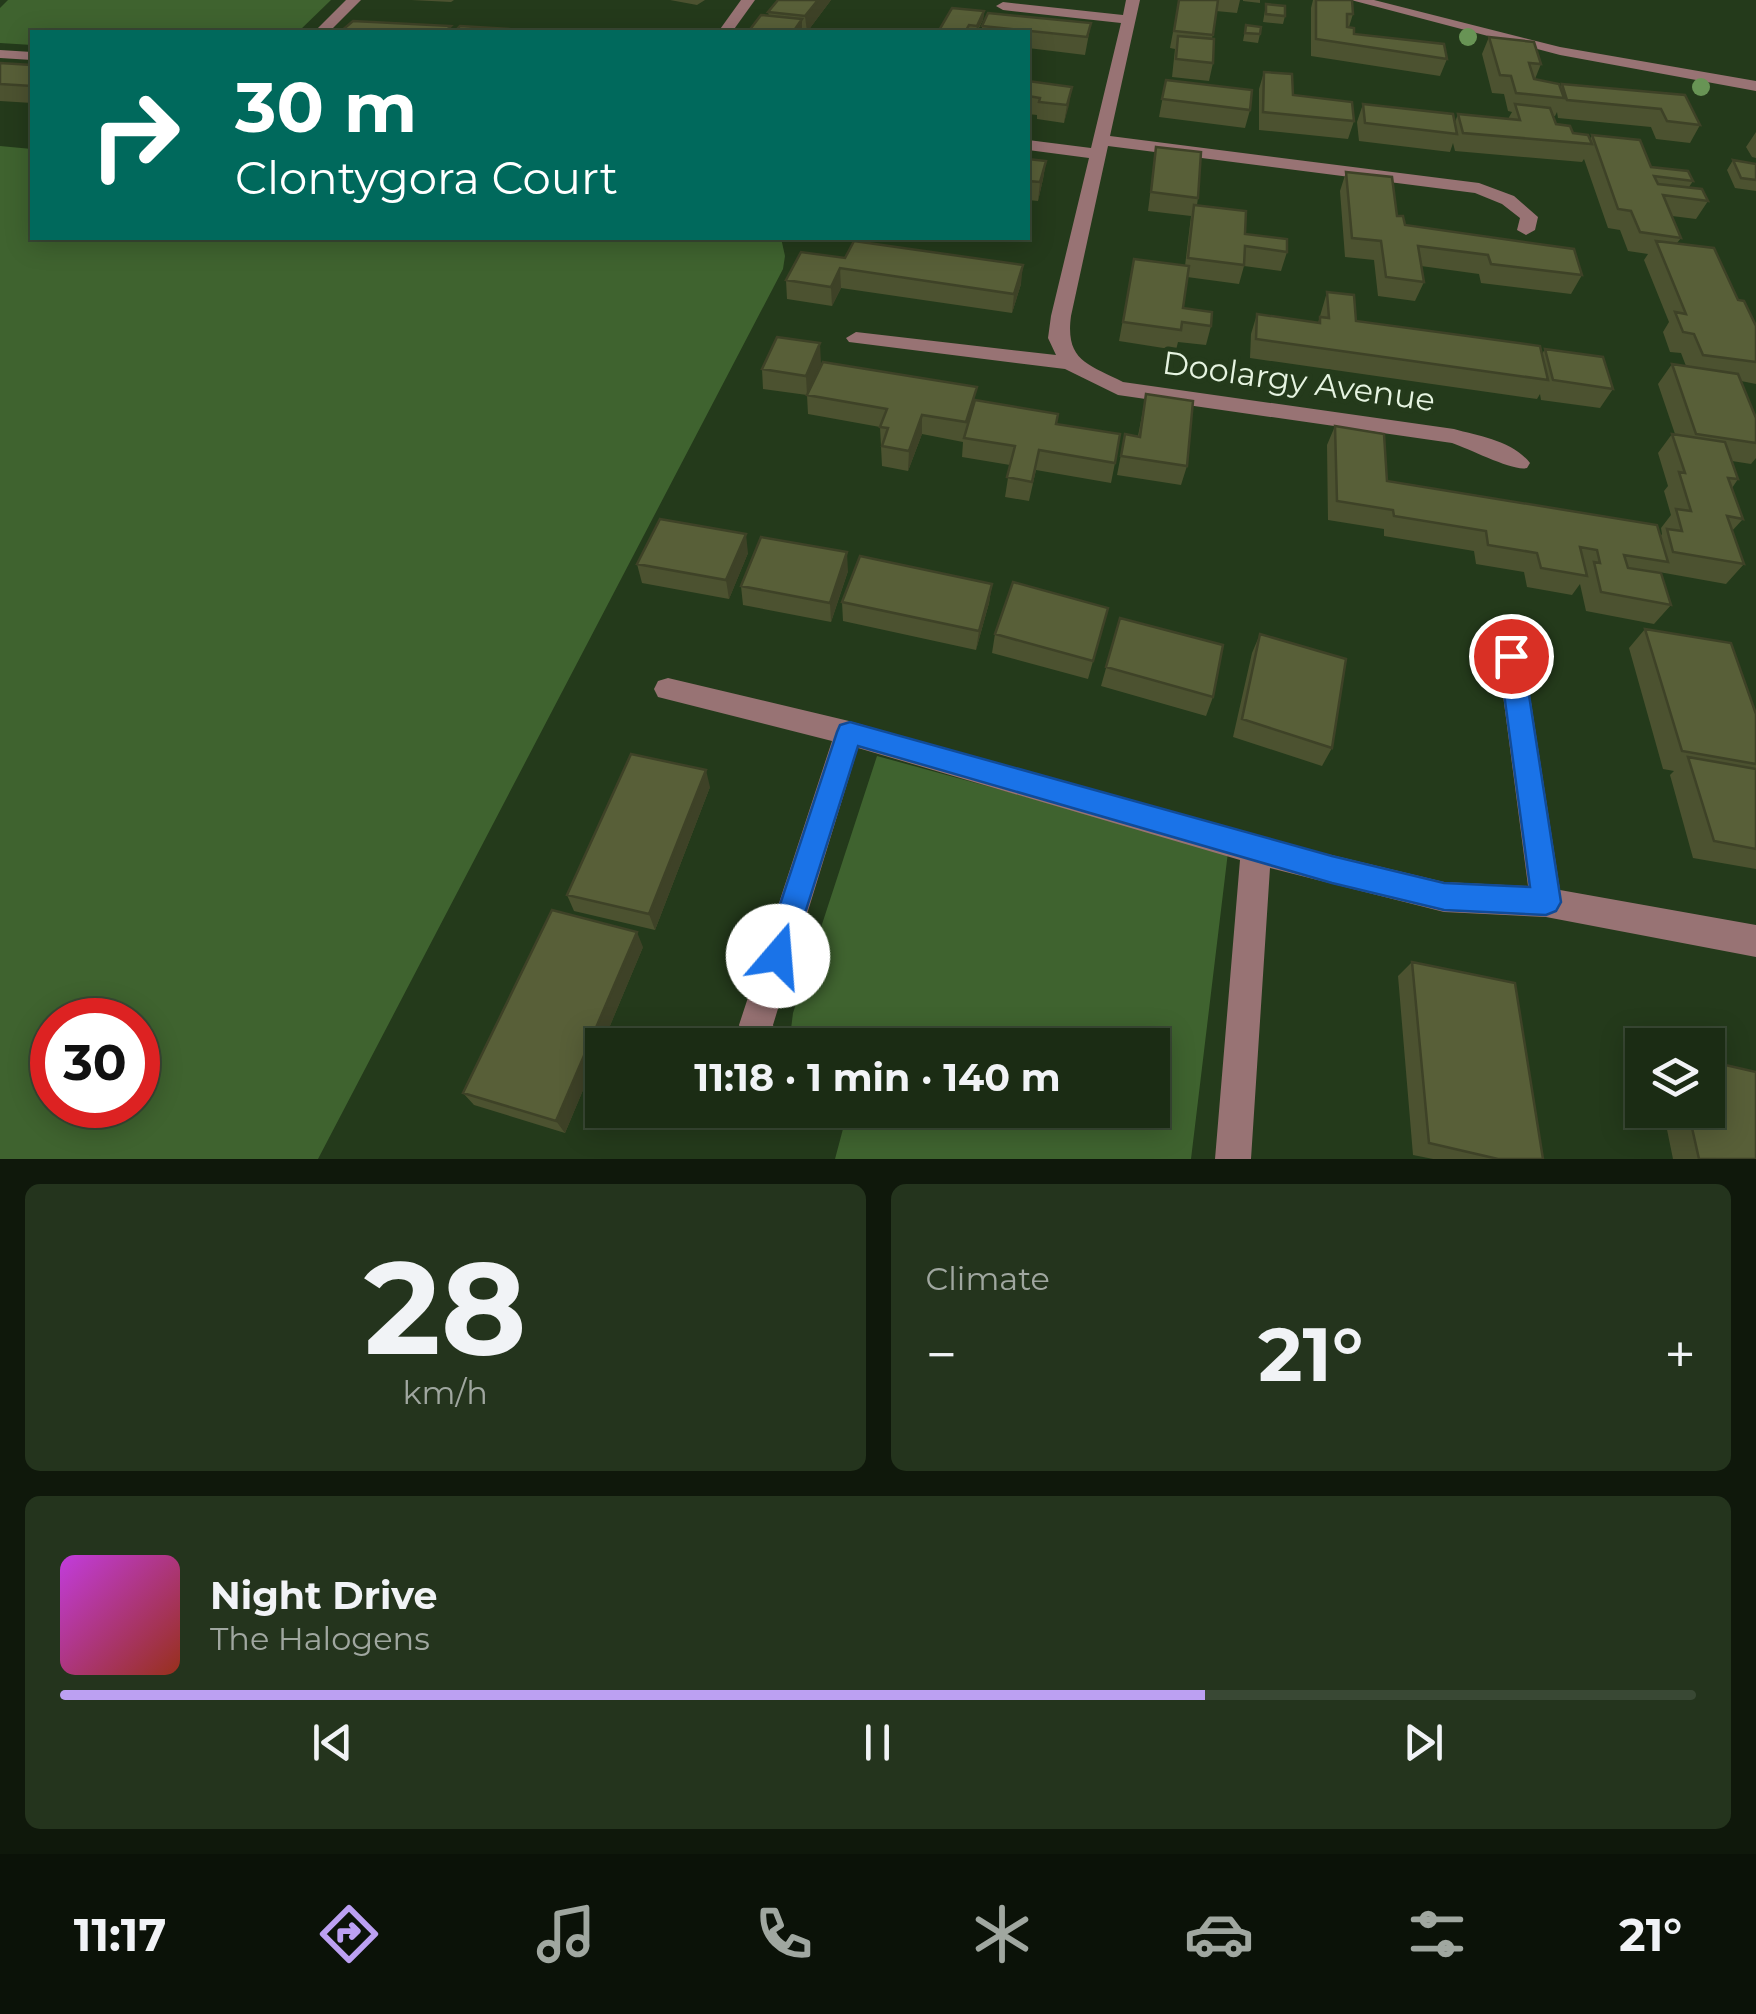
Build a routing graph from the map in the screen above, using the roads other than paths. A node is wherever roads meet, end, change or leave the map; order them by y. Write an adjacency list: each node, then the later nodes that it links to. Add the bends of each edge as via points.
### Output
1 (354, 0): 7 (street)
2 (748, 0): 8 (street)
3 (1133, 0): 6 (street)
4 (1358, 0): 11 (street, via 1418,21)
5 (1003, 6): 6 (street)
6 (1126, 19): 15 (street)
7 (323, 30)
8 (726, 30)
9 (0, 54): 10 (street)
10 (30, 56)
11 (1611, 62): 12 (street); 13 (street)
12 (1607, 80)
13 (1756, 86)
14 (1030, 146): 15 (street)
15 (1099, 147): 16 (street, via 1479,188 1529,217); 18 (street, via 1058,338)
16 (1526, 230)
17 (856, 338): 18 (street, Doolargy Avenue)
18 (1070, 363): 19 (street, Doolargy Avenue, via 1118,388 1454,436)
19 (1519, 463)
20 (1511, 656): 24 (street)
21 (668, 689): 22 (street)
22 (850, 732): 23 (street); 26 (street)
23 (1256, 851): 24 (street, via 1444,897); 27 (street)
24 (1546, 902): 25 (street)
25 (1756, 941)
26 (757, 1028)
27 (1234, 1159)

